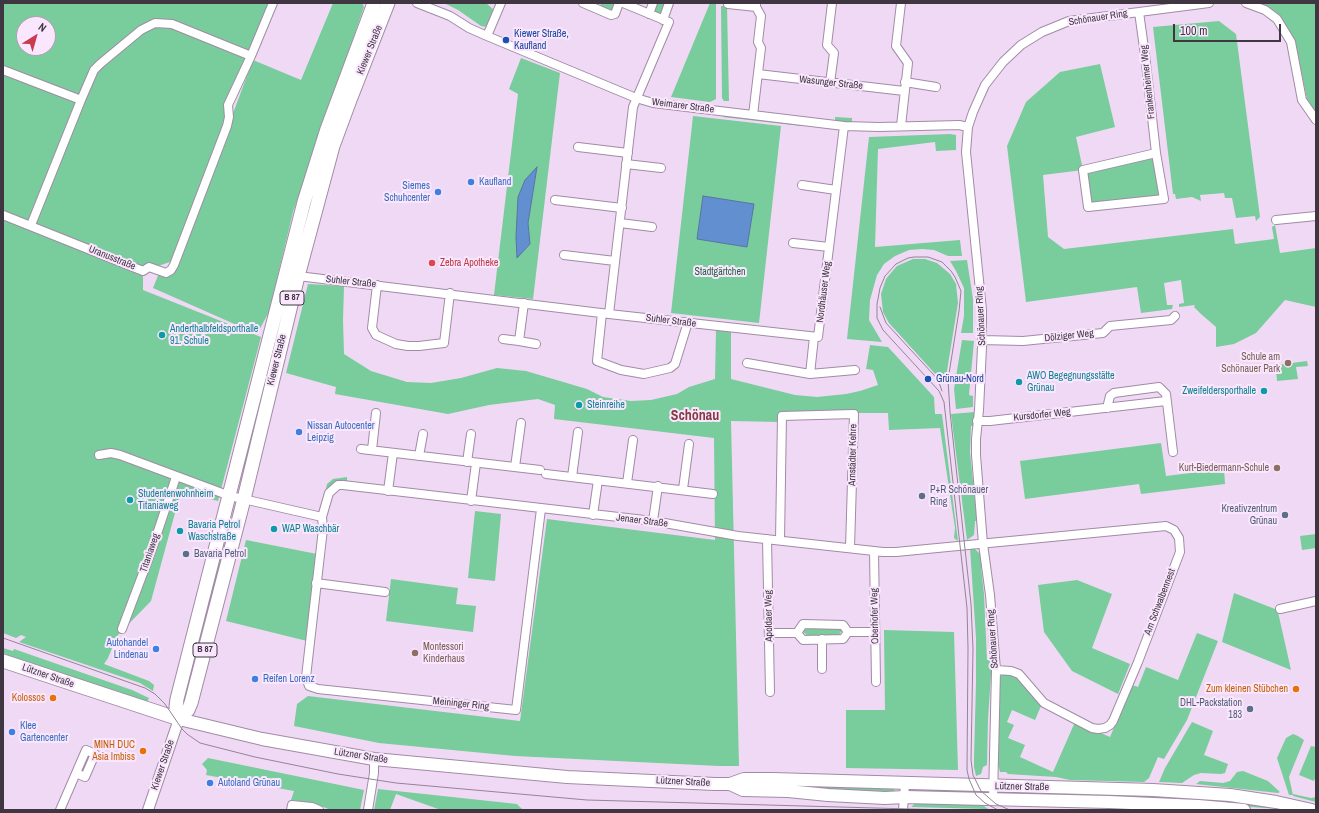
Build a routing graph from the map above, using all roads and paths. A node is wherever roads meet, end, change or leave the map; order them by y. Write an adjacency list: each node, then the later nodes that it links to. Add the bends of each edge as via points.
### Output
1 (273, 3): 22 (street, Uranusstraße)
2 (374, 3): 96 (main road, Kiewer Straße / B 87, via 327,129 304,202)
3 (388, 3): 54 (main road, Kiewer Straße / B 87, via 333,146)
4 (417, 3): 21 (street, Weimarer Straße, via 450,16)
5 (501, 3): 21 (street)
6 (583, 3): 17 (street)
7 (619, 3): 17 (street, via 611,15)
8 (623, 3): 19 (street)
9 (653, 3): 19 (street)
10 (669, 3): 20 (street)
11 (832, 3): 25 (street, via 827,45 834,53)
12 (901, 3): 26 (street, via 896,46 908,63)
13 (1209, 3): 18 (street, Schönauer Ring)
14 (1246, 3): 31 (street, via 1266,10 1277,19 1292,42 1302,100)
15 (728, 4): 16 (street)
16 (756, 5): 24 (street, via 761,16)
17 (596, 6)
18 (1139, 12): 34 (street, Schönauer Ring, via 1069,21 1042,32 1021,45 1003,62 985,85); 37 (street, Frankenheimer Weg)
19 (649, 14): 20 (street)
20 (663, 20): 28 (street, via 669,22)
21 (487, 36): 28 (street, Weimarer Straße)
22 (251, 56): 29 (street, via 172,24 155,23 141,30 94,70); 48 (street, Uranusstraße, via 228,105 227,126 171,270 166,273 149,267 144,271)
23 (3, 70): 29 (street)
24 (758, 74): 25 (street, Wasunger Straße); 30 (street)
25 (830, 83): 26 (street, Wasunger Straße)
26 (905, 87): 27 (street, Wasunger Straße); 33 (street)
27 (936, 87)
28 (636, 98): 30 (street, Weimarer Straße, via 653,103); 36 (street)
29 (81, 100): 48 (street)
30 (753, 115): 32 (street, Weimarer Straße)
31 (1316, 120)
32 (844, 126): 33 (street, Weimarer Straße); 41 (street, Nordhäuser Weg)
33 (901, 126): 34 (street, Weimarer Straße)
34 (968, 127): 63 (street, Schönauer Ring, via 966,152 982,310)
35 (578, 147): 36 (street)
36 (628, 153): 38 (street)
37 (1156, 153): 37 (street, Frankenheimer Weg, via 1164,199 1088,207 1083,170)
38 (626, 164): 39 (street); 43 (street)
39 (661, 168)
40 (802, 185): 41 (street)
41 (836, 190): 51 (street, Nordhäuser Weg)
42 (555, 200): 43 (street)
43 (622, 208): 47 (street)
44 (3, 215): 48 (street)
45 (1316, 216): 46 (street)
46 (1276, 220)
47 (620, 223): 49 (street); 53 (street)
48 (31, 225)
49 (652, 227)
50 (793, 243): 51 (street, Nordhäuser Weg)
51 (829, 247): 61 (street, Nordhäuser Weg)
52 (564, 255): 53 (street)
53 (615, 261): 58 (street)
54 (298, 276): 55 (street, Suhler Straße); 97 (main road, Kiewer Straße / B 87)
55 (377, 285): 56 (street, Suhler Straße); 56 (street, via 372,328 376,335 396,344 408,346 444,343)
56 (450, 293): 57 (street, Suhler Straße)
57 (524, 302): 58 (street, Suhler Straße); 64 (street)
58 (606, 313): 60 (street, Suhler Straße); 60 (street, via 597,361 621,370 644,374 670,368 675,364)
59 (1175, 316): 63 (street, Dölziger Weg, via 1171,320 1110,326 1103,333 1023,341)
60 (688, 322): 61 (street, Suhler Straße)
61 (816, 337): 68 (street, Nordhäuser Weg)
62 (503, 339): 64 (street)
63 (982, 340): 72 (street, Schönauer Ring)
64 (519, 341): 65 (street)
65 (536, 344)
66 (747, 363): 68 (street)
67 (855, 370): 68 (street)
68 (810, 374)
69 (1166, 401): 70 (street, Kursdorfer Weg); 70 (street, via 1166,394 1160,387 1127,390 1110,396); 81 (street)
70 (1107, 408): 72 (street, Kursdorfer Weg)
71 (376, 413): 80 (street)
72 (977, 421): 105 (street, Schönauer Ring, via 976,455)
73 (521, 423): 87 (street)
74 (578, 432): 89 (street)
75 (423, 434): 84 (street)
76 (471, 434): 85 (street)
77 (633, 440): 91 (street)
78 (689, 444): 93 (street)
79 (362, 449): 80 (street)
80 (372, 450): 82 (street)
81 (1173, 452)
82 (393, 453): 84 (street); 94 (street)
83 (99, 455): 88 (street, via 120,455)
84 (419, 456): 85 (street)
85 (467, 462): 86 (street)
86 (476, 463): 87 (street); 98 (street)
87 (515, 467): 89 (street)
88 (176, 476): 96 (street); 112 (street, Titaniaweg)
89 (572, 477): 90 (street)
90 (598, 480): 91 (street); 100 (street)
91 (628, 483): 92 (street)
92 (658, 486): 93 (street); 102 (street)
93 (684, 489): 95 (street)
94 (388, 491): 98 (street, Jenaer Straße); 101 (street, Jenaer Straße, via 338,485 329,493)
95 (713, 494)
96 (230, 496): 97 (street); 123 (main road, Kiewer Straße / B 87, via 177,699)
97 (244, 499): 101 (street); 123 (main road, Kiewer Straße / B 87, via 191,703)
98 (471, 501): 99 (street, Jenaer Straße)
99 (541, 509): 100 (street, Jenaer Straße); 108 (street, Meininger Ring, via 516,710 309,686 306,677)
100 (593, 515): 102 (street, Jenaer Straße)
101 (322, 517): 108 (street, Meininger Ring, via 323,529)
102 (653, 521): 103 (street, Jenaer Straße)
103 (768, 539): 104 (street, Jenaer Straße); 115 (street, Apoldaer Weg)
104 (780, 540): 106 (street, Jenaer Straße); 106 (street, Arnstädter Kehre, via 782,416 854,414)
105 (983, 544): 107 (street, Jenaer Straße, via 896,552); 120 (street, Schönauer Ring); 120 (street, Am Schwalbennest, via 1166,526 1174,530 1179,538 1180,552 1138,662 1110,725 1105,728 1092,728 1044,703 1019,674 1011,670)
106 (850, 548): 107 (street, Jenaer Straße)
107 (874, 551): 114 (street, Oberhofer Weg)
108 (316, 583): 109 (street)
109 (385, 592)
110 (1316, 600): 111 (street)
111 (1280, 609)
112 (122, 629)
113 (848, 632): 114 (street); 116 (street, via 843,625 803,624); 117 (street, via 843,639)
114 (875, 632): 121 (street, Oberhofer Weg)
115 (770, 633): 116 (street); 122 (street, Apoldaer Weg)
116 (797, 633): 117 (street, via 803,640)
117 (822, 639): 119 (street)
118 (3, 661): 123 (main road, Lützner Straße)
119 (822, 669)
120 (996, 670): 128 (street, Schönauer Ring)
121 (876, 682)
122 (770, 692)
123 (179, 719): 124 (main road, Lützner Straße, via 262,739); 132 (street, Kiewer Straße)
124 (374, 759): 126 (main road, Lützner Straße, via 568,777); 135 (street)
125 (76, 773): 131 (street)
126 (730, 784): 127 (main road, Lützner Straße, via 744,779 758,779); 129 (main road, Lützner Straße, via 743,790)
127 (905, 784): 128 (main road, Lützner Straße); 129 (street)
128 (993, 786): 130 (street, Schönauer Ring); 138 (main road, Lützner Straße, via 1212,793)
129 (905, 797): 130 (main road, Lützner Straße); 136 (street)
130 (993, 799): 137 (main road, Lützner Straße)
131 (60, 810)
132 (148, 810)
133 (290, 810): 134 (street, via 292,805)
134 (318, 810)
135 (368, 810)
136 (903, 810)
137 (1244, 810)
138 (1312, 810)

